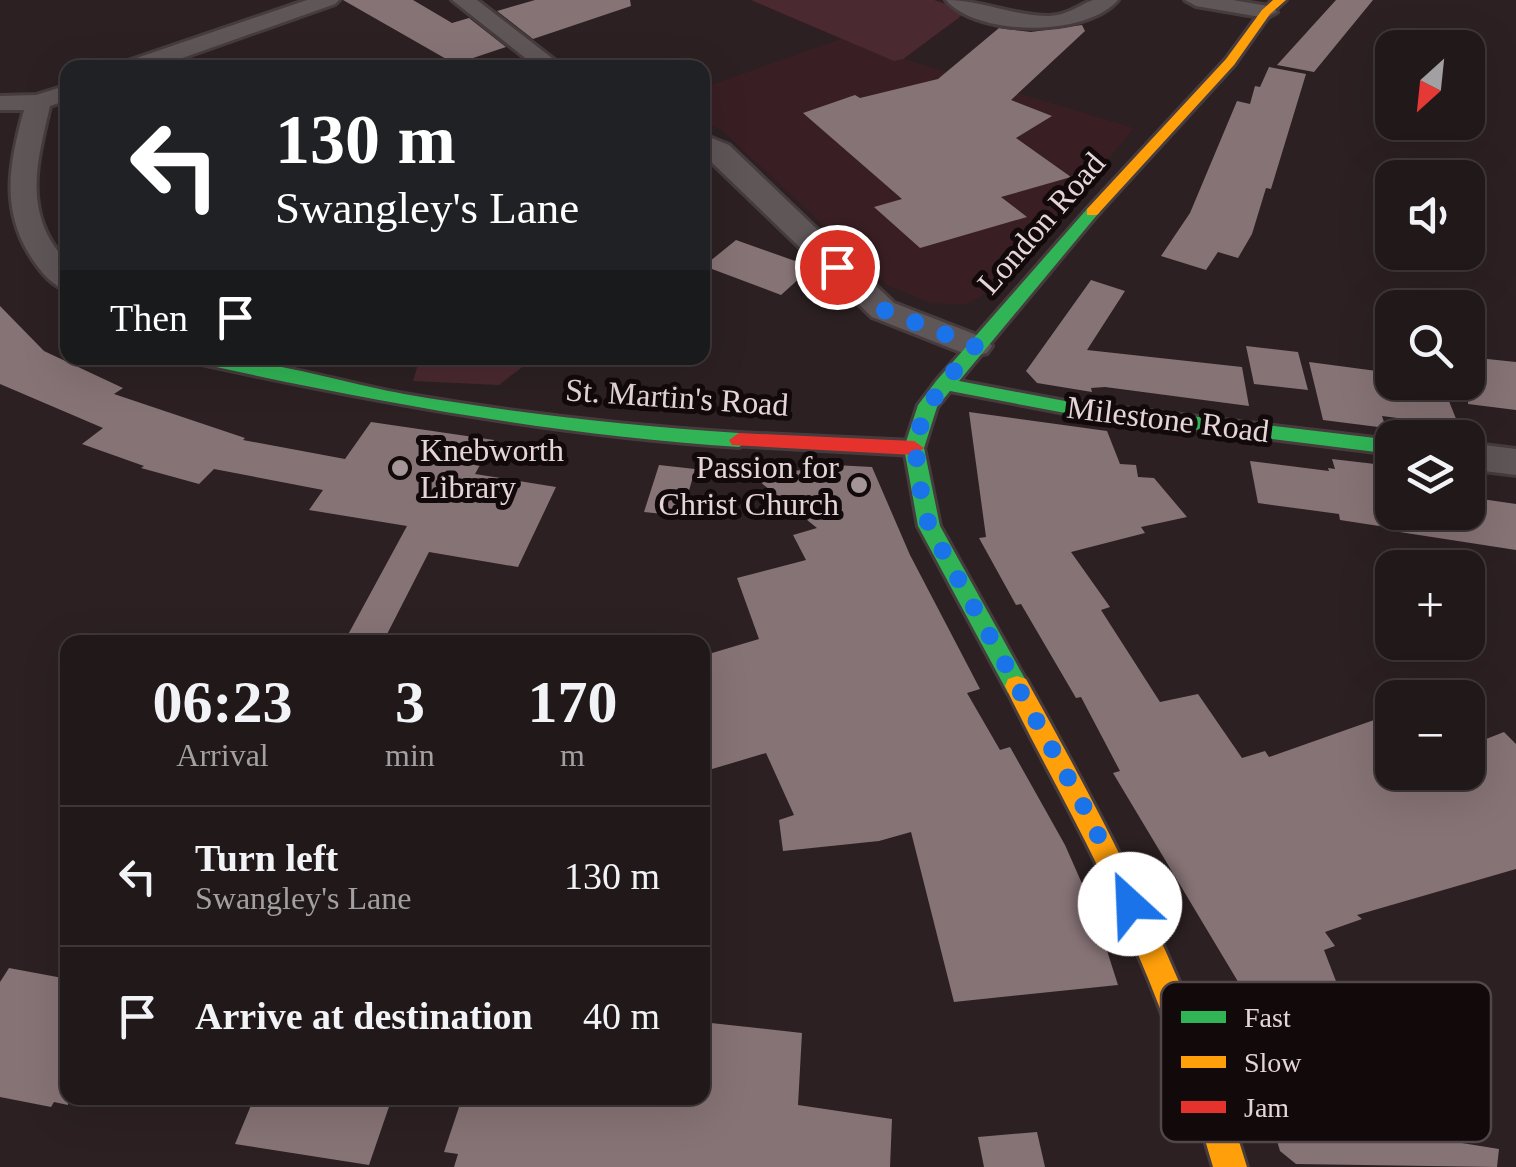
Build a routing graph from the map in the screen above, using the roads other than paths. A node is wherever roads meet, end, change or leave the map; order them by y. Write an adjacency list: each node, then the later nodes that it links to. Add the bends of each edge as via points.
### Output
1 (328, 0): 7 (street)
2 (463, 0): 8 (street)
3 (957, 0): 4 (street, via 968,9 1048,24 1091,14)
4 (1107, 0)
5 (1196, 0): 6 (street)
6 (1273, 6): 14 (main road, London Road)
7 (153, 60)
8 (543, 60)
9 (60, 95): 10 (street)
10 (40, 102): 11 (street); 13 (street, via 20,194 36,246)
11 (0, 104)
12 (710, 146): 14 (street, via 884,310)
13 (60, 272)
14 (975, 346): 16 (main road, London Road)
15 (233, 365): 18 (main road, St. Martin's Road, via 560,425)
16 (944, 384): 17 (main road, Milestone Road, via 1065,407); 18 (main road, London Road, via 928,405)
17 (1375, 445)
18 (914, 448): 21 (main road, London Road, via 929,526 1104,848)
19 (1485, 458): 20 (street)
20 (1516, 462)
21 (1165, 982)
22 (1223, 1142): 23 (main road, London Road)
23 (1230, 1167)

